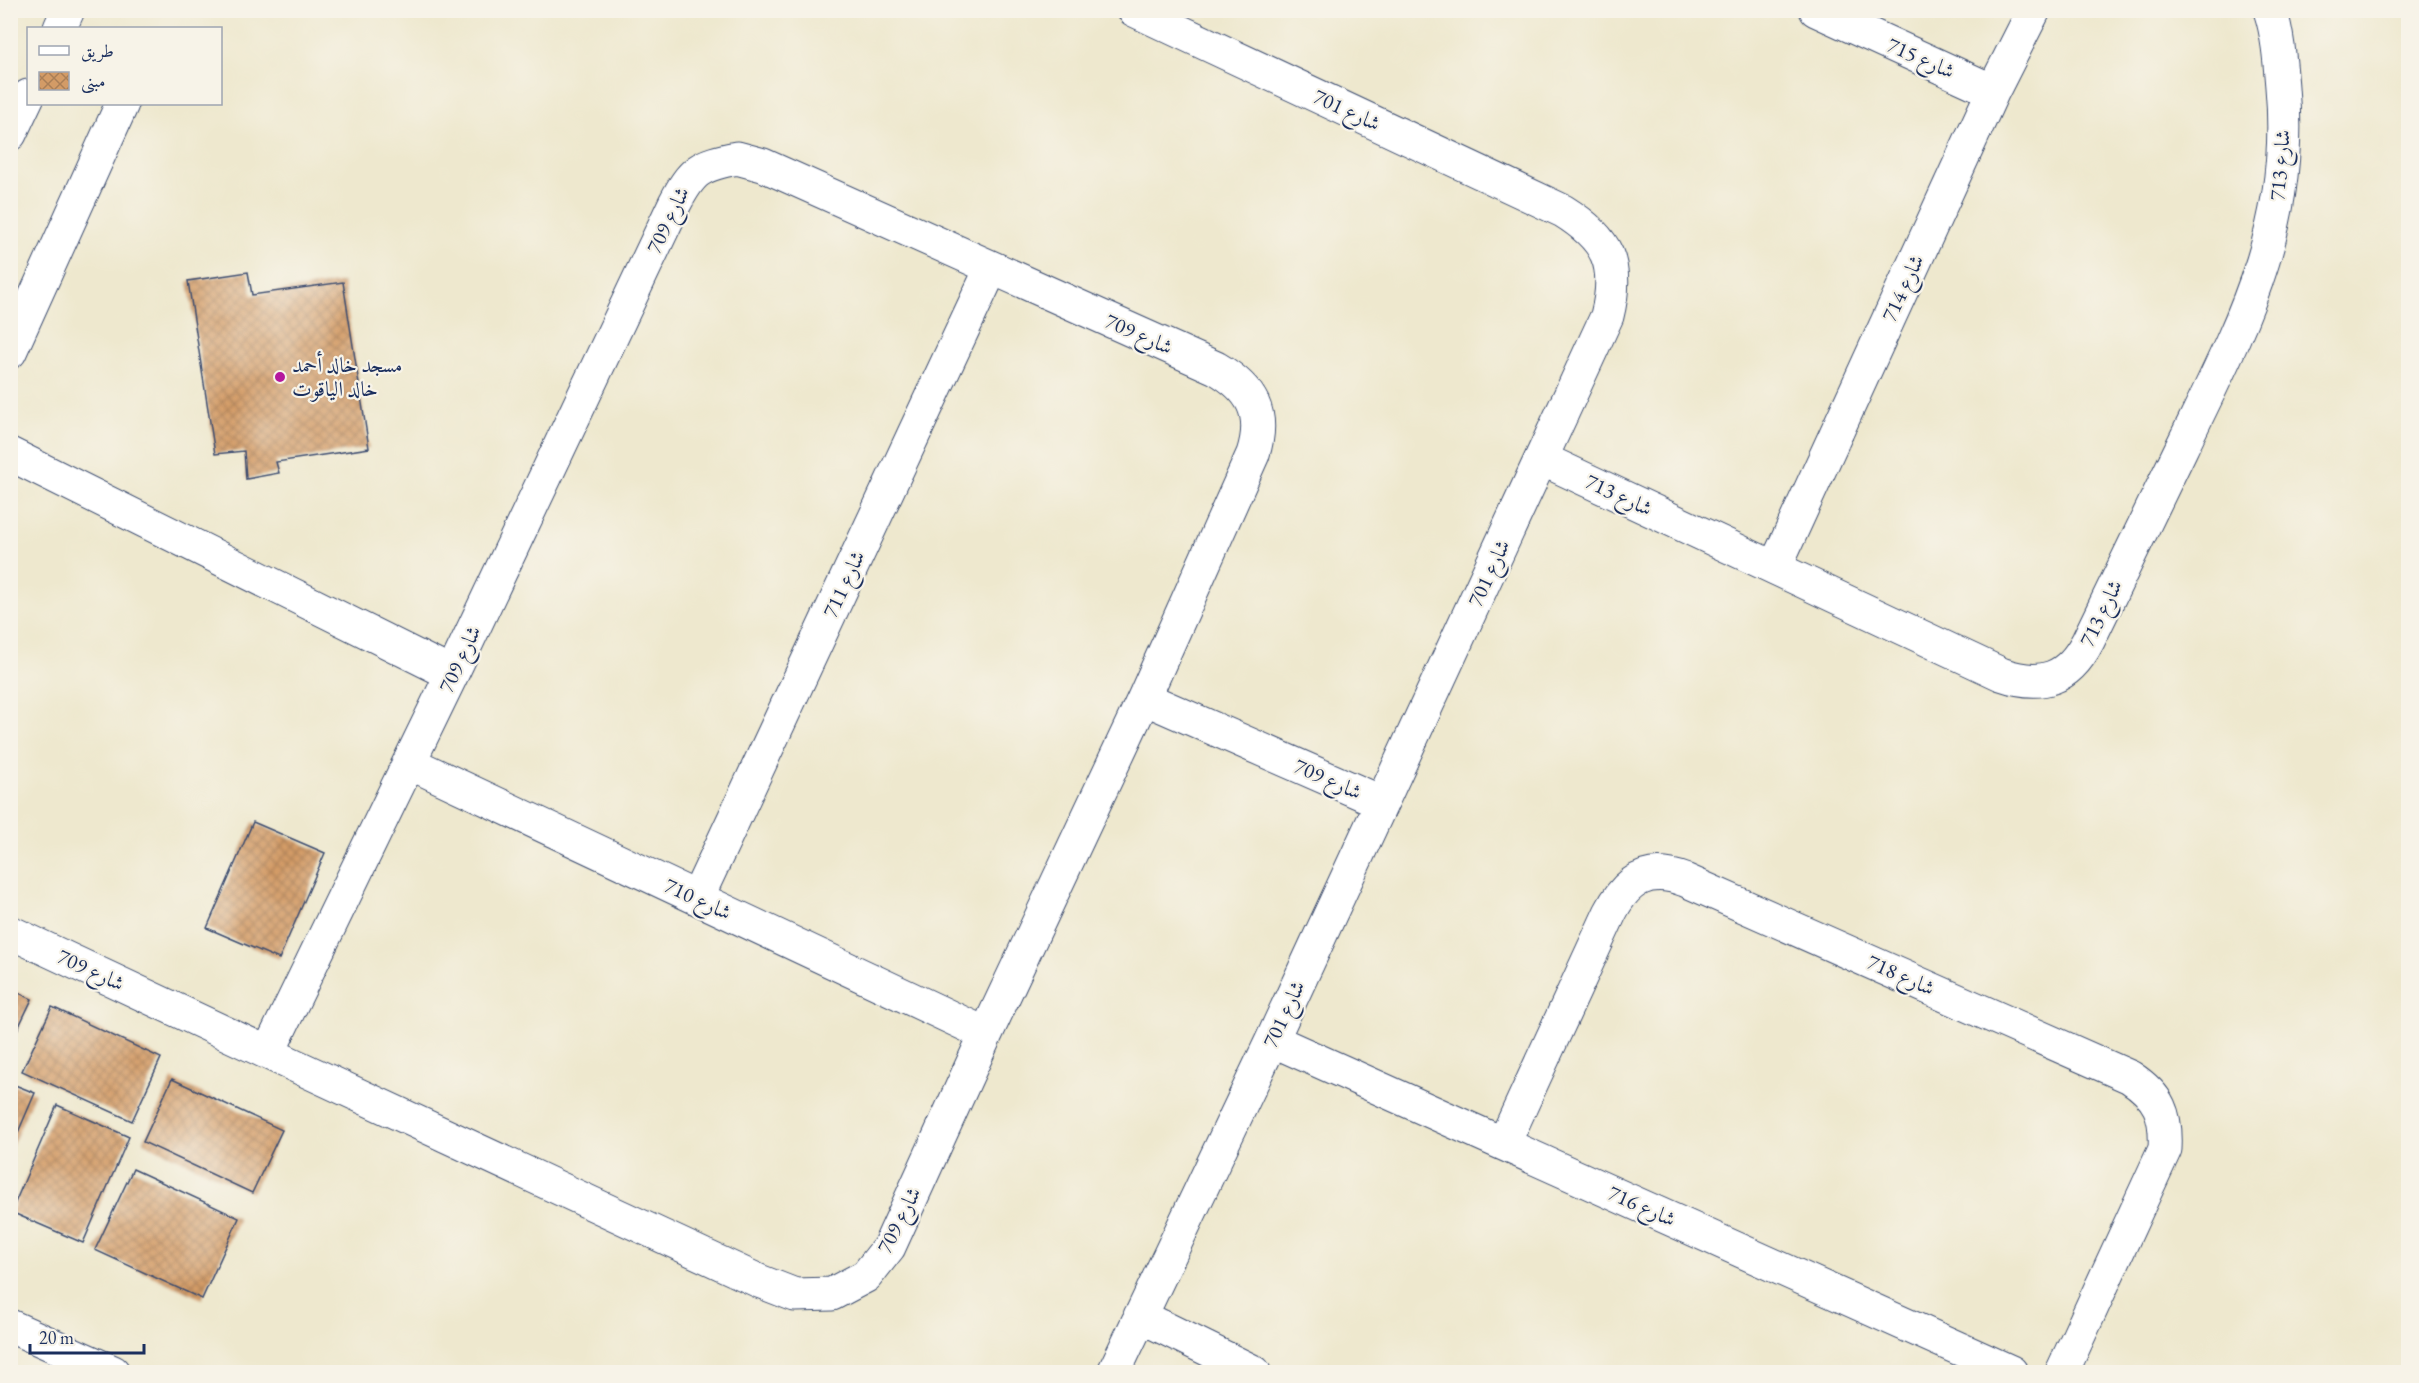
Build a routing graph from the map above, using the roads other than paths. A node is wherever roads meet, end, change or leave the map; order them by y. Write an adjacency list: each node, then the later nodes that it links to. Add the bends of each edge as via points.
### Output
1 (68, 10): 6 (street)
2 (1134, 10): 15 (street, شارع 701, via 1585,224 1602,243 1611,267 1613,292 1607,316)
3 (1816, 10): 7 (street, شارع 715)
4 (2034, 10): 7 (street, شارع 714)
5 (2270, 10): 16 (street, شارع 713, via 2280,61 2284,148 2272,234 2260,275 2227,356 2079,657 2052,678 2035,681 2001,674)
6 (60, 27)
7 (1993, 91): 16 (street, شارع 714)
8 (27, 98): 10 (street)
9 (121, 105): 12 (street)
10 (10, 134)
11 (992, 269): 17 (street, شارع 709, via 763,165 737,158 710,163 687,179); 18 (street, شارع 709, via 1216,368 1244,388 1254,402 1258,436 1252,454); 21 (street, شارع 711)
12 (21, 301): 13 (street)
13 (10, 352)
14 (10, 454): 17 (street)
15 (1542, 459): 16 (street, شارع 713); 20 (street, شارع 701)
16 (1775, 567)
17 (452, 674): 19 (street, شارع 709)
18 (1144, 698): 20 (street, شارع 709); 23 (street, شارع 709)
19 (410, 763): 21 (street, شارع 710); 25 (street, شارع 709)
20 (1381, 802): 24 (street, شارع 701)
21 (698, 898): 23 (street, شارع 710)
22 (10, 932): 25 (street, شارع 709)
23 (986, 1035): 25 (street, شارع 709, via 889,1247 866,1276 832,1294 795,1295)
24 (1272, 1040): 26 (street, شارع 716); 27 (street, شارع 701)
25 (268, 1053)
26 (1503, 1143): 32 (street, شارع 716); 33 (street, شارع 718, via 1624,890 1647,875 1673,875 2130,1077 2156,1099 2163,1115 2165,1149)
27 (1140, 1316): 30 (street, شارع 701); 31 (street)
28 (10, 1326): 29 (street)
29 (113, 1372)
30 (1114, 1372)
31 (1254, 1372)
32 (2011, 1372)
33 (2062, 1372)

